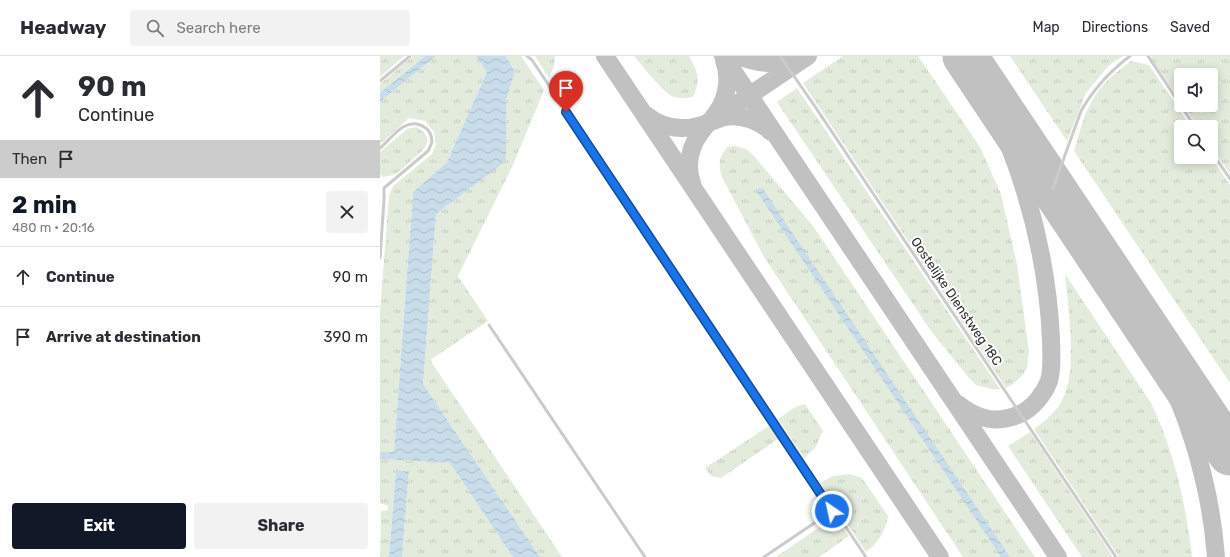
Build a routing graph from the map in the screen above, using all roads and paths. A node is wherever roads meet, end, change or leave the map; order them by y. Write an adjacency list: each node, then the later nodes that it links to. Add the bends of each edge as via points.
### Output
1 (410, 56): 6 (lane)
2 (527, 56): 15 (lane)
3 (780, 56): 19 (lane, Oostelijke Dienstweg 18C)
4 (1130, 56): 12 (lane, via 1110,72 1087,100)
5 (1148, 56): 7 (lane)
6 (380, 81)
7 (1190, 120)
8 (380, 148): 11 (lane, via 404,126 424,125 430,132 432,143 428,151)
9 (1218, 161): 10 (lane)
10 (1230, 179)
11 (382, 188): 13 (lane, via 384,206)
12 (1053, 188)
13 (380, 258)
14 (489, 325): 16 (lane)
15 (832, 511): 17 (lane); 18 (lane, via 837,514)
16 (645, 557)
17 (764, 557)
18 (866, 557)
19 (1116, 557)

